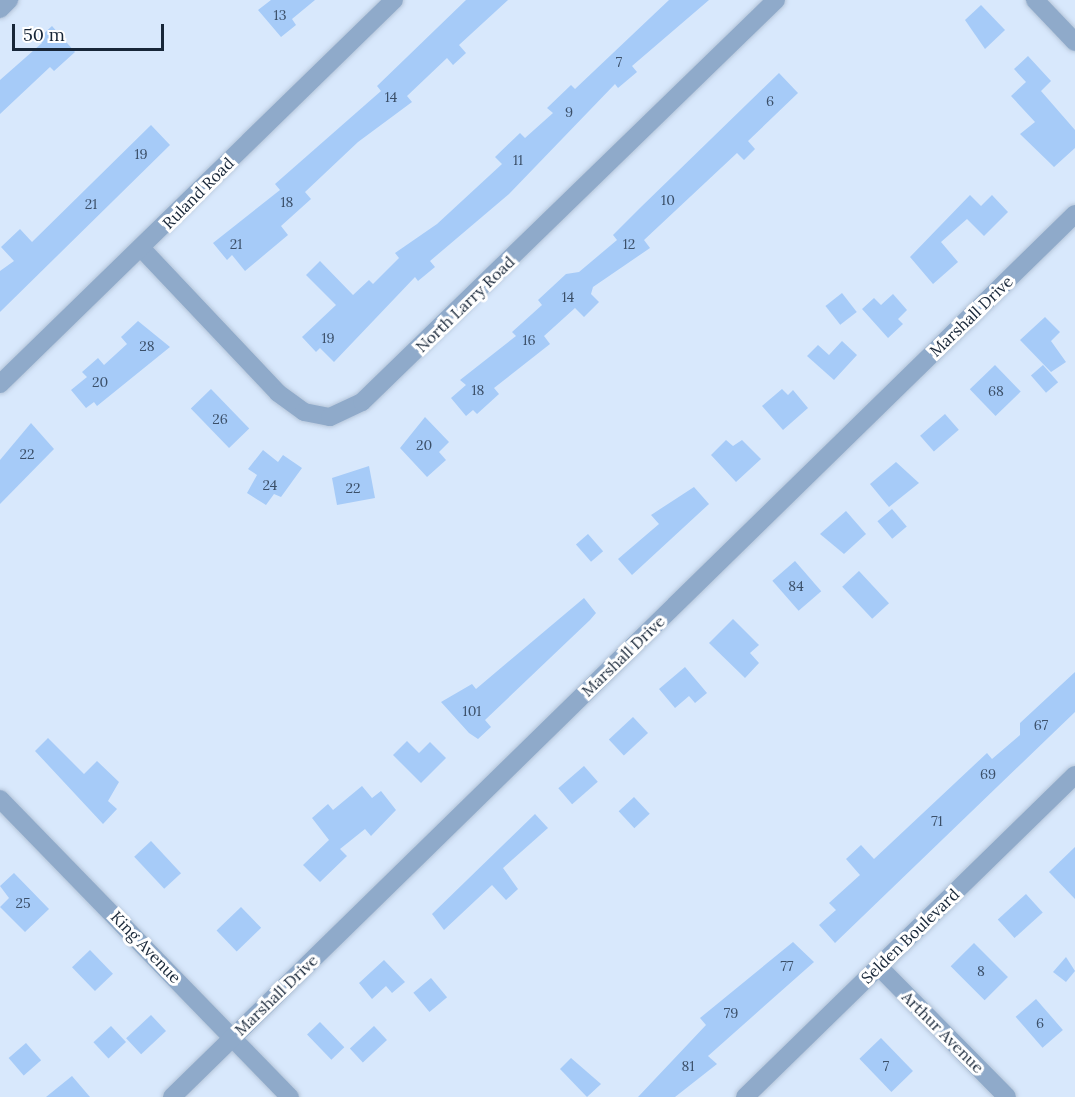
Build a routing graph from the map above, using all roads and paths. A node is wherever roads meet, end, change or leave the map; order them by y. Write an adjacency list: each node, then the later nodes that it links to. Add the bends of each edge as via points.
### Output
1 (9, 0): 5 (street)
2 (394, 0): 8 (street, Ruland Road)
3 (776, 0): 8 (street, North Larry Road, via 370,394 330,417 304,412 278,393)
4 (1035, 0): 6 (street)
5 (0, 9)
6 (1075, 42)
7 (1075, 214): 13 (street, Marshall Drive)
8 (142, 249): 9 (street, Ruland Road)
9 (0, 384)
10 (1075, 775): 12 (street, Selden Boulevard)
11 (0, 799): 13 (street, King Avenue)
12 (879, 967): 16 (street, Selden Boulevard); 17 (street, Arthur Avenue)
13 (233, 1037): 14 (street, Marshall Drive); 15 (street, King Avenue)
14 (172, 1097)
15 (290, 1097)
16 (745, 1097)
17 (1007, 1097)

